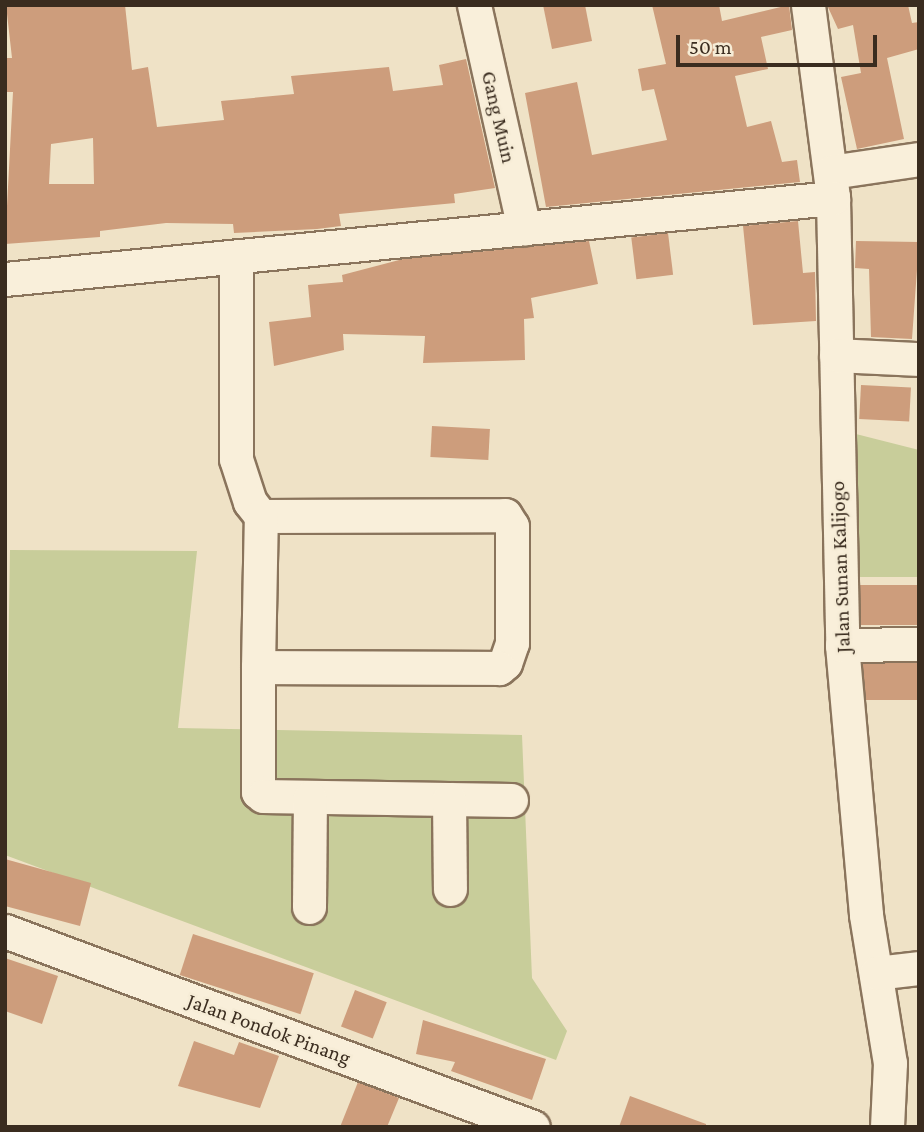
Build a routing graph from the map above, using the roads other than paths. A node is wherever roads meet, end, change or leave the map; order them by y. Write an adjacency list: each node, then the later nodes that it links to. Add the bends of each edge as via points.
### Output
1 (474, 5): 5 (street, Gang Muin)
2 (808, 5): 4 (street, Jalan Sunan Kalijogo)
3 (919, 159): 4 (street)
4 (832, 185): 5 (street); 8 (street, Jalan Sunan Kalijogo)
5 (524, 228): 6 (street)
6 (236, 258): 7 (street); 10 (street, via 236,459 242,484)
7 (5, 279)
8 (836, 355): 9 (street); 12 (street, Jalan Sunan Kalijogo)
9 (919, 359)
10 (261, 516): 13 (street); 13 (street, via 505,515 512,526 512,643 499,668)
11 (919, 643): 12 (street)
12 (842, 645): 21 (street, Jalan Sunan Kalijogo)
13 (258, 667): 14 (street, via 258,792)
14 (310, 798): 15 (street); 18 (street)
15 (449, 799): 16 (street); 17 (street)
16 (511, 800)
17 (450, 889)
18 (309, 907)
19 (5, 931): 22 (street, Jalan Pondok Pinang)
20 (919, 968): 21 (street)
21 (876, 973): 23 (street, Jalan Sunan Kalijogo, via 890,1063)
22 (533, 1127)
23 (887, 1127)

